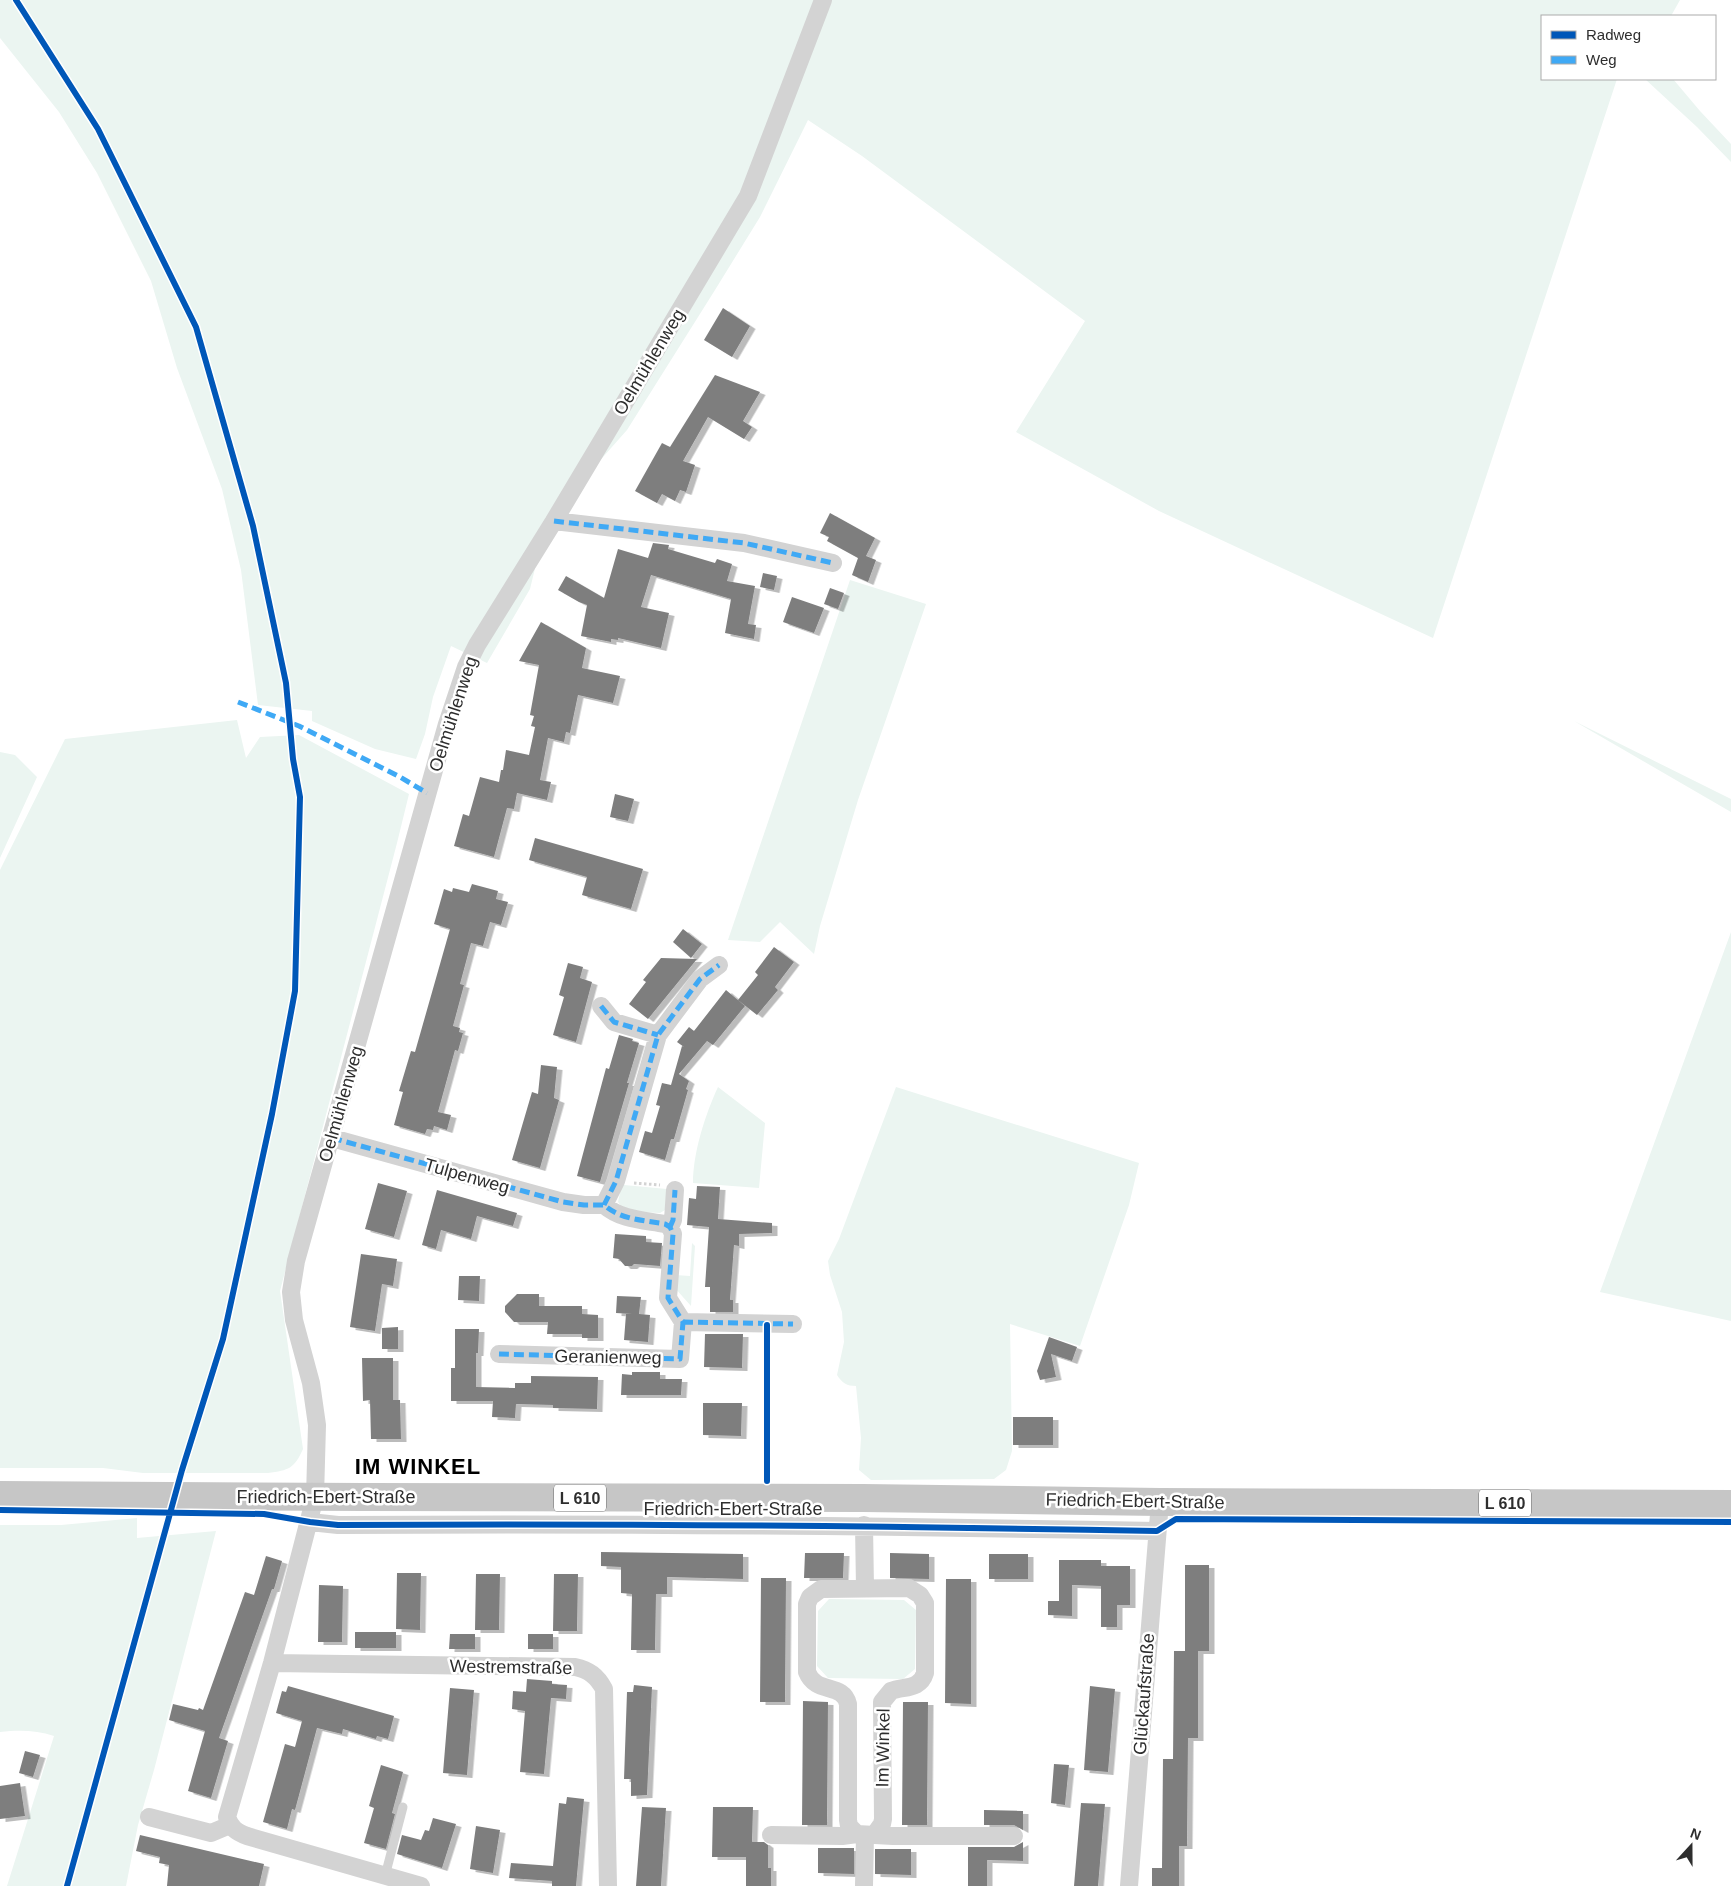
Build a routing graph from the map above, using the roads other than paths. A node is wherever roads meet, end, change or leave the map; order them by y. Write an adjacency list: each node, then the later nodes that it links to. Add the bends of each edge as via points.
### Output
1 (823, 0): 2 (street, Oelmühlenweg, via 748,196)
2 (554, 521): 3 (street, via 744,543); 7 (street, Oelmühlenweg, via 466,667 447,724)
3 (833, 563)
4 (719, 965): 6 (street, via 700,980)
5 (601, 1006): 6 (street, via 614,1022)
6 (658, 1035): 9 (street, via 616,1181)
7 (332, 1138): 9 (street, Tulpenweg, via 563,1202); 17 (street, Oelmühlenweg, via 296,1261 291,1292 317,1425)
8 (675, 1190): 10 (street)
9 (604, 1205): 10 (street, Tulpenweg, via 623,1217 665,1224)
10 (672, 1231): 11 (street, via 668,1298)
11 (683, 1322): 12 (street); 13 (street, Geranienweg, via 680,1359)
12 (793, 1324)
13 (499, 1354)
14 (0, 1495): 17 (main road, Friedrich-Ebert-Straße / L 610)
15 (1160, 1502): 16 (main road, Friedrich-Ebert-Straße / L 610); 17 (main road, Friedrich-Ebert-Straße / L 610, via 863,1498); 19 (street, Glückaufstraße)
16 (1731, 1504)
17 (313, 1510): 18 (street, Friedrich-Ebert-Straße, via 338,1525); 21 (street)
18 (864, 1525): 19 (street, Friedrich-Ebert-Straße); 20 (street)
19 (1157, 1531): 32 (street, Glückaufstraße)
20 (865, 1588): 25 (street, Im Winkel, via 822,1589 810,1597 807,1604 807,1672 820,1687 840,1692 848,1704 848,1820 849,1826); 25 (street, Im Winkel, via 909,1588 925,1603 923,1680 914,1686 891,1691 882,1702 883,1818 882,1824)
21 (272, 1663): 24 (street, via 229,1809); 30 (street, Westremstraße, via 584,1668 600,1681 604,1689)
22 (404, 1807): 28 (lane)
23 (149, 1817): 24 (street, via 211,1833)
24 (230, 1826): 28 (street, via 247,1836)
25 (866, 1834): 26 (street); 27 (street); 31 (street, Im Winkel)
26 (771, 1835)
27 (1014, 1836)
28 (385, 1876): 29 (street)
29 (421, 1886)
30 (608, 1886)
31 (864, 1886)
32 (1129, 1886)

